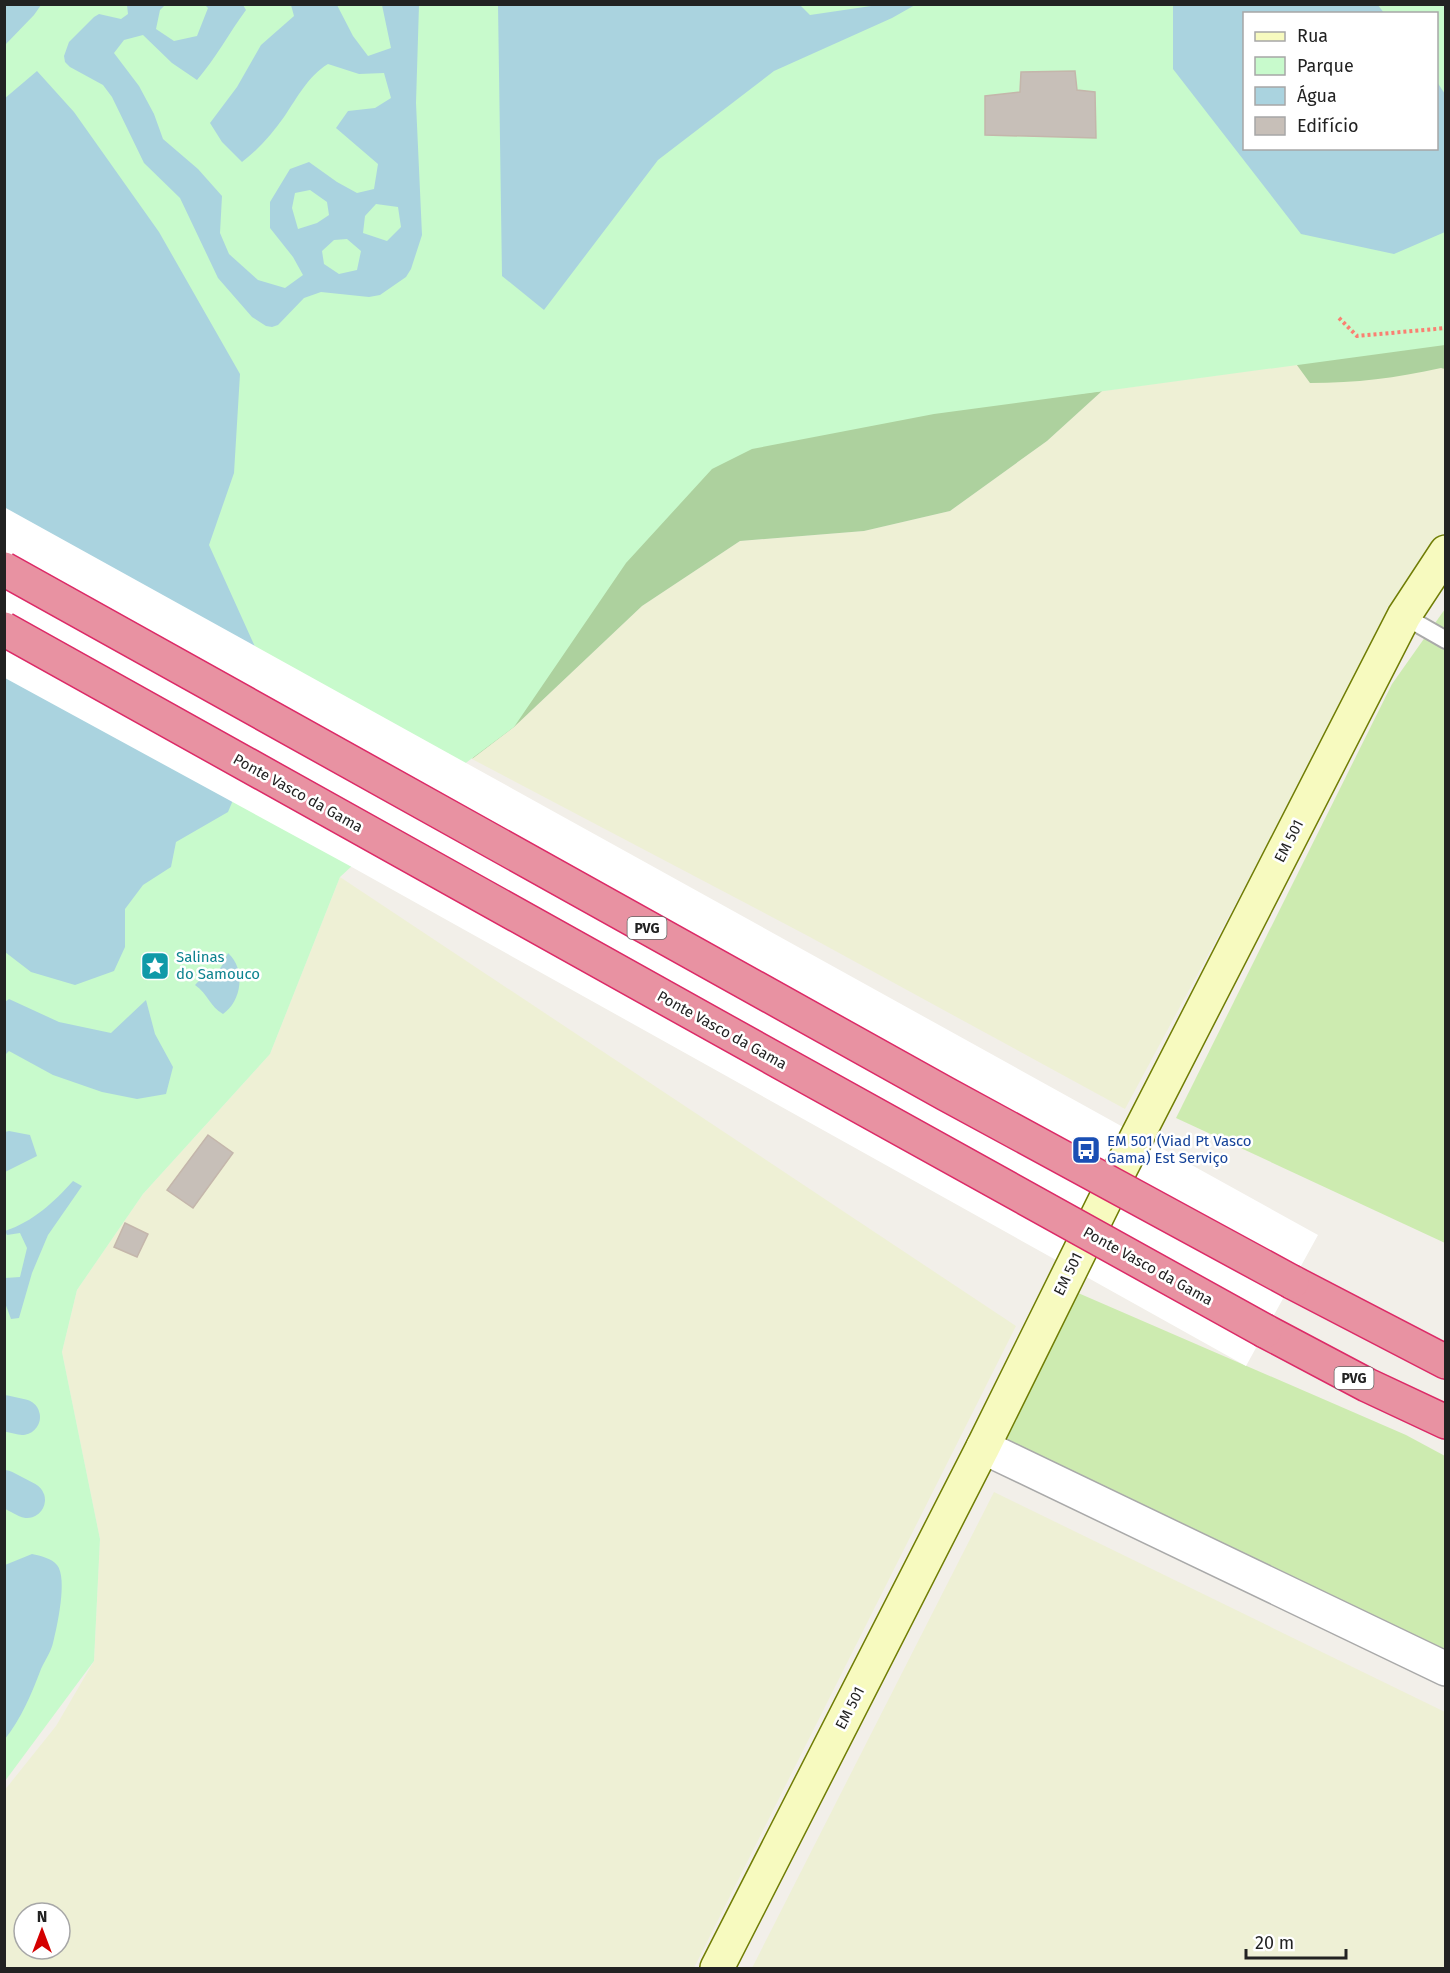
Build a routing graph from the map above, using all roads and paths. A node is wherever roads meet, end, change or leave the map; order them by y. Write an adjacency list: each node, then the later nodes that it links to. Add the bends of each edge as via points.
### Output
1 (1339, 318): 2 (path, via 1357,336)
2 (1446, 328)
3 (1446, 552): 5 (main road, EM 501 / EM 501)
4 (4, 569): 8 (highway, PVG, bridge, via 946,1094)
5 (1404, 616): 7 (lane); 10 (main road, EM 501 / EM 501)
6 (4, 629): 9 (highway, Ponte Vasco da Gama / PVG, bridge, via 1265,1331)
7 (1446, 640)
8 (1446, 1362)
9 (1446, 1422)
10 (983, 1447): 11 (street); 12 (main road, EM 501 / EM 501)
11 (1446, 1669)
12 (717, 1968)

